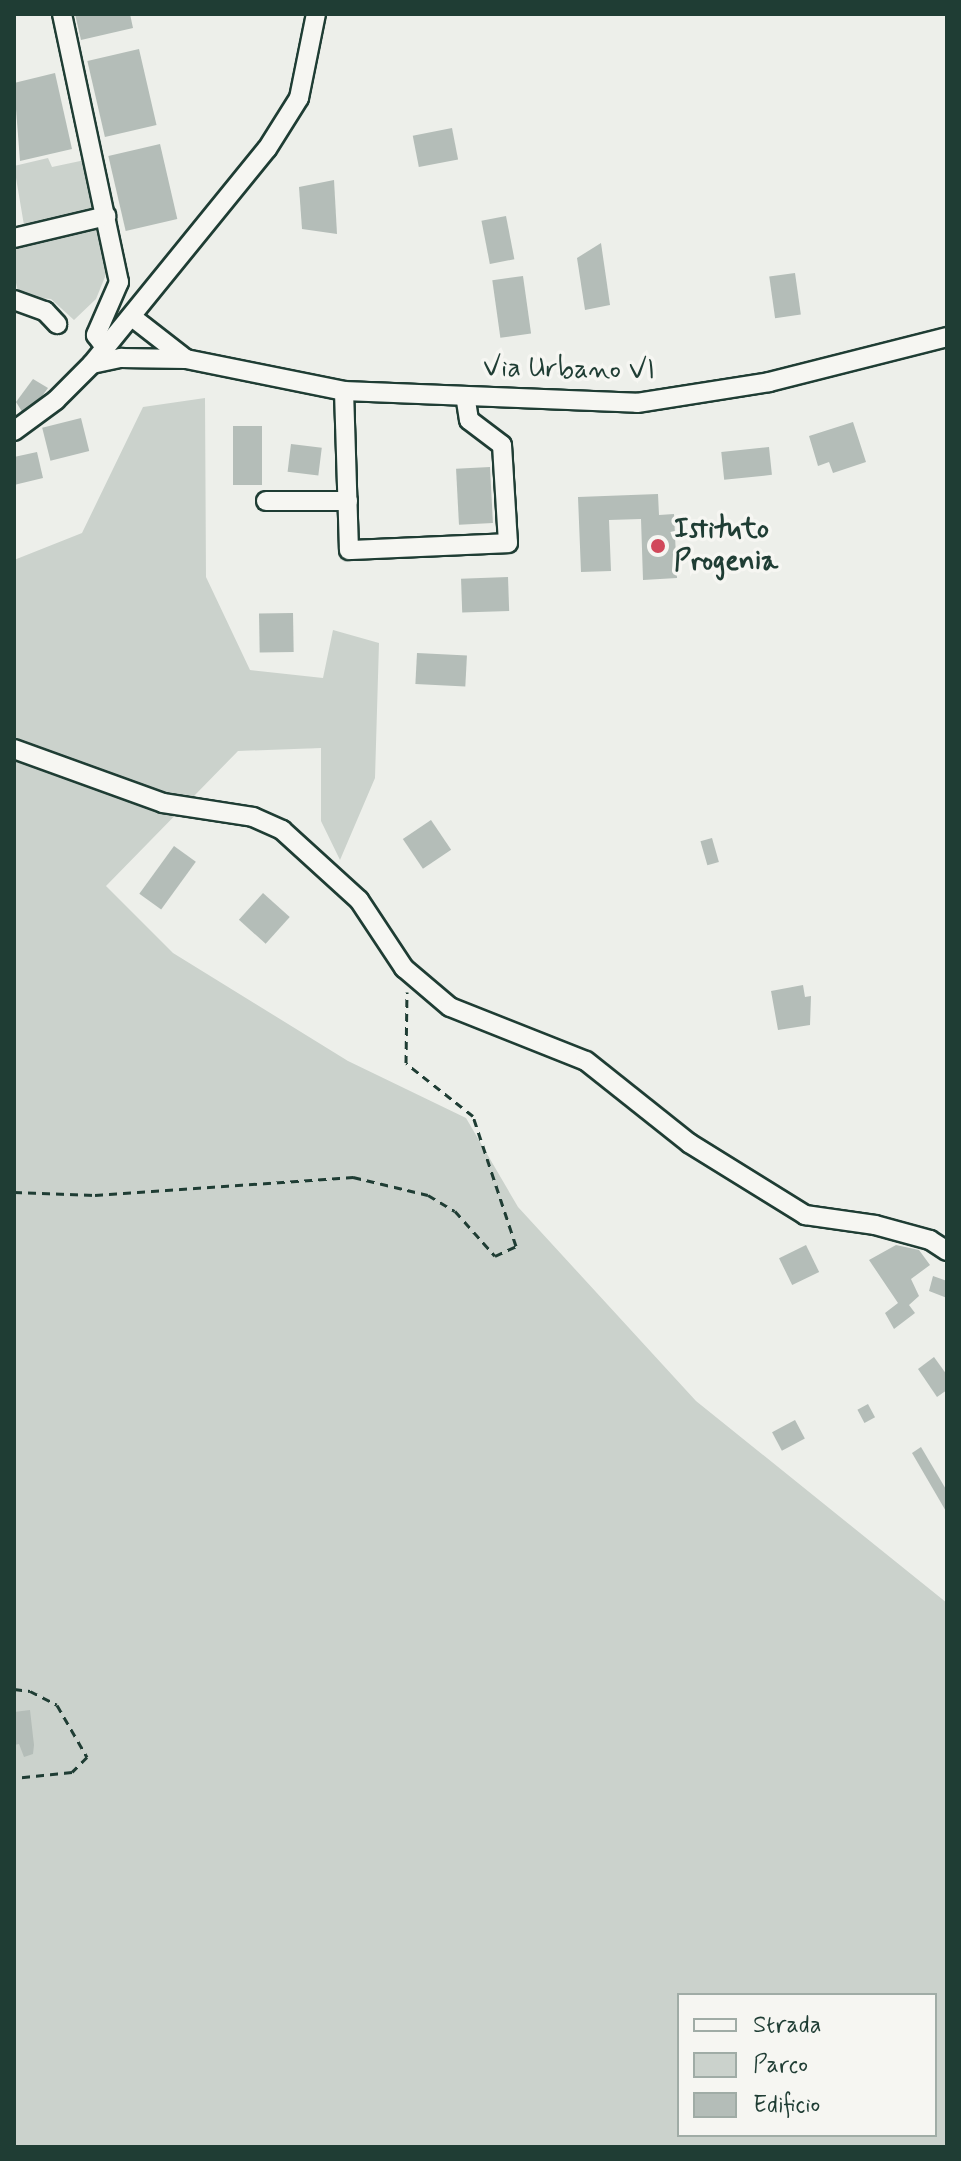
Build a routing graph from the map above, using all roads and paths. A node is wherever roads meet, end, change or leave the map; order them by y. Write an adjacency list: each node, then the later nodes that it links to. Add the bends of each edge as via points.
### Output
1 (62, 14): 3 (street)
2 (316, 14): 6 (street, via 299,98 267,149)
3 (106, 216): 4 (street); 9 (street, via 119,282 96,335)
4 (14, 238)
5 (14, 300): 7 (street, via 45,311)
6 (132, 317): 9 (street); 10 (street, Via Urbano VI)
7 (57, 324)
8 (947, 337): 13 (street, Via Urbano VI, via 680,399 637,403)
9 (105, 347): 11 (street)
10 (186, 359): 11 (street, Via Urbano VI, via 121,358); 12 (street, Via Urbano VI)
11 (92, 364): 14 (street)
12 (344, 391): 13 (street, Via Urbano VI); 16 (street)
13 (465, 396): 16 (street, via 469,420 502,445 508,543 349,550)
14 (14, 431)
15 (266, 501): 16 (street)
16 (348, 501)
17 (14, 749): 18 (street, via 163,803 253,817 282,830 359,900)
18 (404, 968): 19 (path, via 410,1014 406,1063 473,1116 516,1246 495,1256 455,1211 428,1195 353,1177 95,1195); 20 (street, via 450,1007 586,1061 689,1143 805,1215 875,1225 930,1240)
19 (14, 1192)
20 (947, 1251)
21 (14, 1689): 22 (path, via 57,1705 87,1757 72,1772)
22 (14, 1778)

